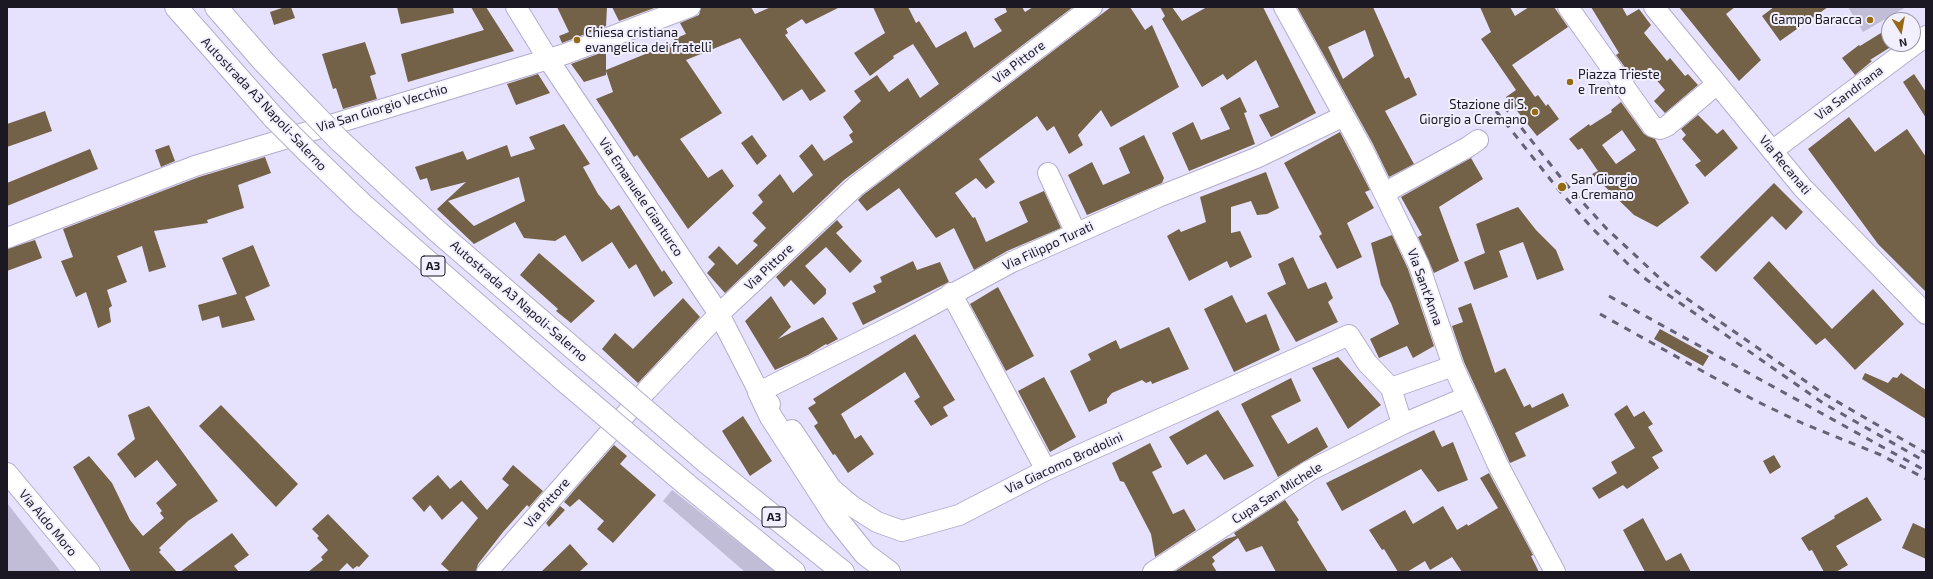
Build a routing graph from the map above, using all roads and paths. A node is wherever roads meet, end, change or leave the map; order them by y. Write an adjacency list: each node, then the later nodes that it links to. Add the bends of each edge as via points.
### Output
1 (176, 7): 31 (highway, Autostrada A3 Napoli-Salerno / A3, bridge, via 274,118 362,204 560,377)
2 (216, 7): 32 (highway, Autostrada A3 Napoli-Salerno / A3, bridge, via 264,62 339,140 437,230 706,462)
3 (516, 7): 10 (street, Via Emanuele Gianturco)
4 (690, 7): 10 (street, Via San Giorgio Vecchio)
5 (1284, 7): 12 (street, Via Sant'Anna)
6 (1568, 7): 11 (street, via 1653,126 1660,129 1667,126)
7 (1654, 7): 11 (street, Via Recanati)
8 (1086, 9): 20 (street, Via Pittore, via 856,186)
9 (1926, 36): 14 (street, Via Sandriana)
10 (548, 59): 18 (street, Via San Giorgio Vecchio, via 195,166); 20 (street, Via Emanuele Gianturco)
11 (1717, 84): 14 (street, Via Recanati)
12 (1344, 116): 16 (street, Via Sant'Anna); 17 (street, Via Filippo Turati, via 1256,158)
13 (1478, 140): 16 (street)
14 (1772, 151): 21 (street, Via Recanati, via 1802,187)
15 (1048, 173): 17 (street)
16 (1384, 192): 22 (street, Via Sant'Anna, via 1419,265)
17 (1076, 233): 19 (street, Via Filippo Turati)
18 (7, 238)
19 (951, 293): 24 (street, Via Filippo Turati, via 906,319); 27 (street)
20 (719, 314): 24 (street, Via Emanuele Gianturco); 30 (street, Via Pittore, via 647,390)
21 (1926, 314)
22 (1453, 366): 23 (street); 25 (street, Via Sant'Anna)
23 (1392, 388): 26 (street, via 1398,414); 27 (street, Via Giacomo Brodolini, via 1367,363 1349,335)
24 (759, 392): 27 (street, Via Giacomo Brodolini, via 788,425 832,488 852,506 877,522 902,531 959,515); 33 (highway, via 791,448 837,519 865,554)
25 (1467, 397): 26 (street, Cupa San Michele); 35 (street, Via Sant'Anna)
26 (1406, 423): 34 (street, Cupa San Michele, via 1309,471)
27 (1046, 470)
28 (7, 473): 29 (street, Via Aldo Moro)
29 (90, 572)
30 (486, 572)
31 (794, 572)
32 (843, 572)
33 (889, 572)
34 (1153, 572)
35 (1555, 572)

